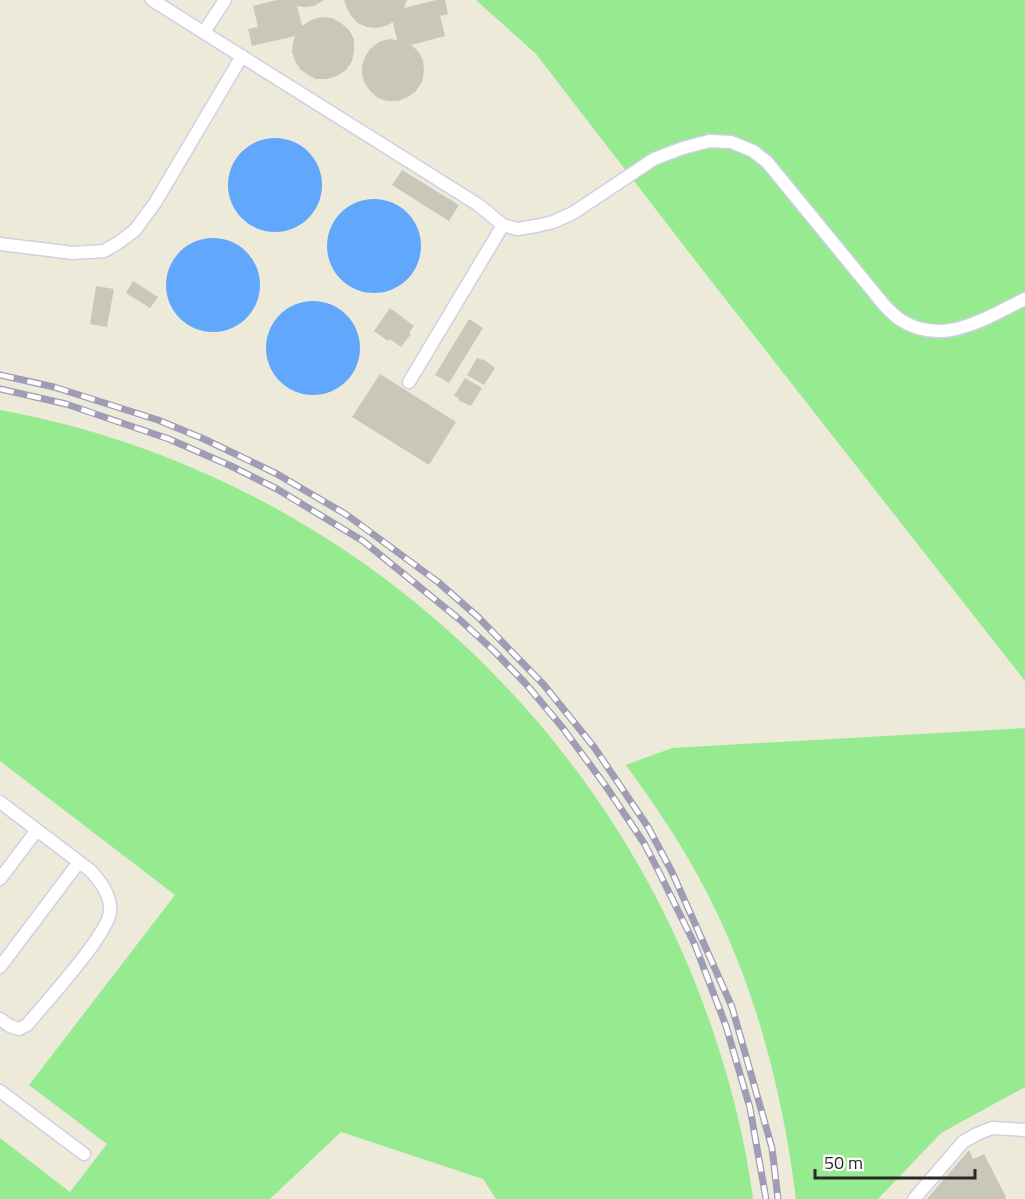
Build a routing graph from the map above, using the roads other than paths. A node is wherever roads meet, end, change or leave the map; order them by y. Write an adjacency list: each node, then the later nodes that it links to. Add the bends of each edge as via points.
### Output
1 (152, 0): 3 (lane)
2 (225, 0): 3 (lane)
3 (204, 32): 4 (lane)
4 (242, 56): 5 (lane, via 477,204); 6 (lane, via 135,230 104,251 73,253)
5 (503, 225): 7 (lane, via 517,229 553,222 654,159 709,141 731,142 767,162 885,306 906,322 926,330 957,330); 8 (lane)
6 (0, 244)
7 (1025, 299)
8 (409, 382)
9 (0, 802): 10 (lane)
10 (37, 830): 11 (lane); 12 (lane)
11 (78, 862): 13 (lane); 14 (lane, via 102,884 107,897 110,912 102,933 27,1025 20,1029)
12 (0, 879)
13 (0, 967)
14 (0, 1019)
15 (0, 1091): 17 (lane)
16 (1025, 1130): 18 (lane, via 992,1128 963,1142)
17 (84, 1154)
18 (914, 1199)

